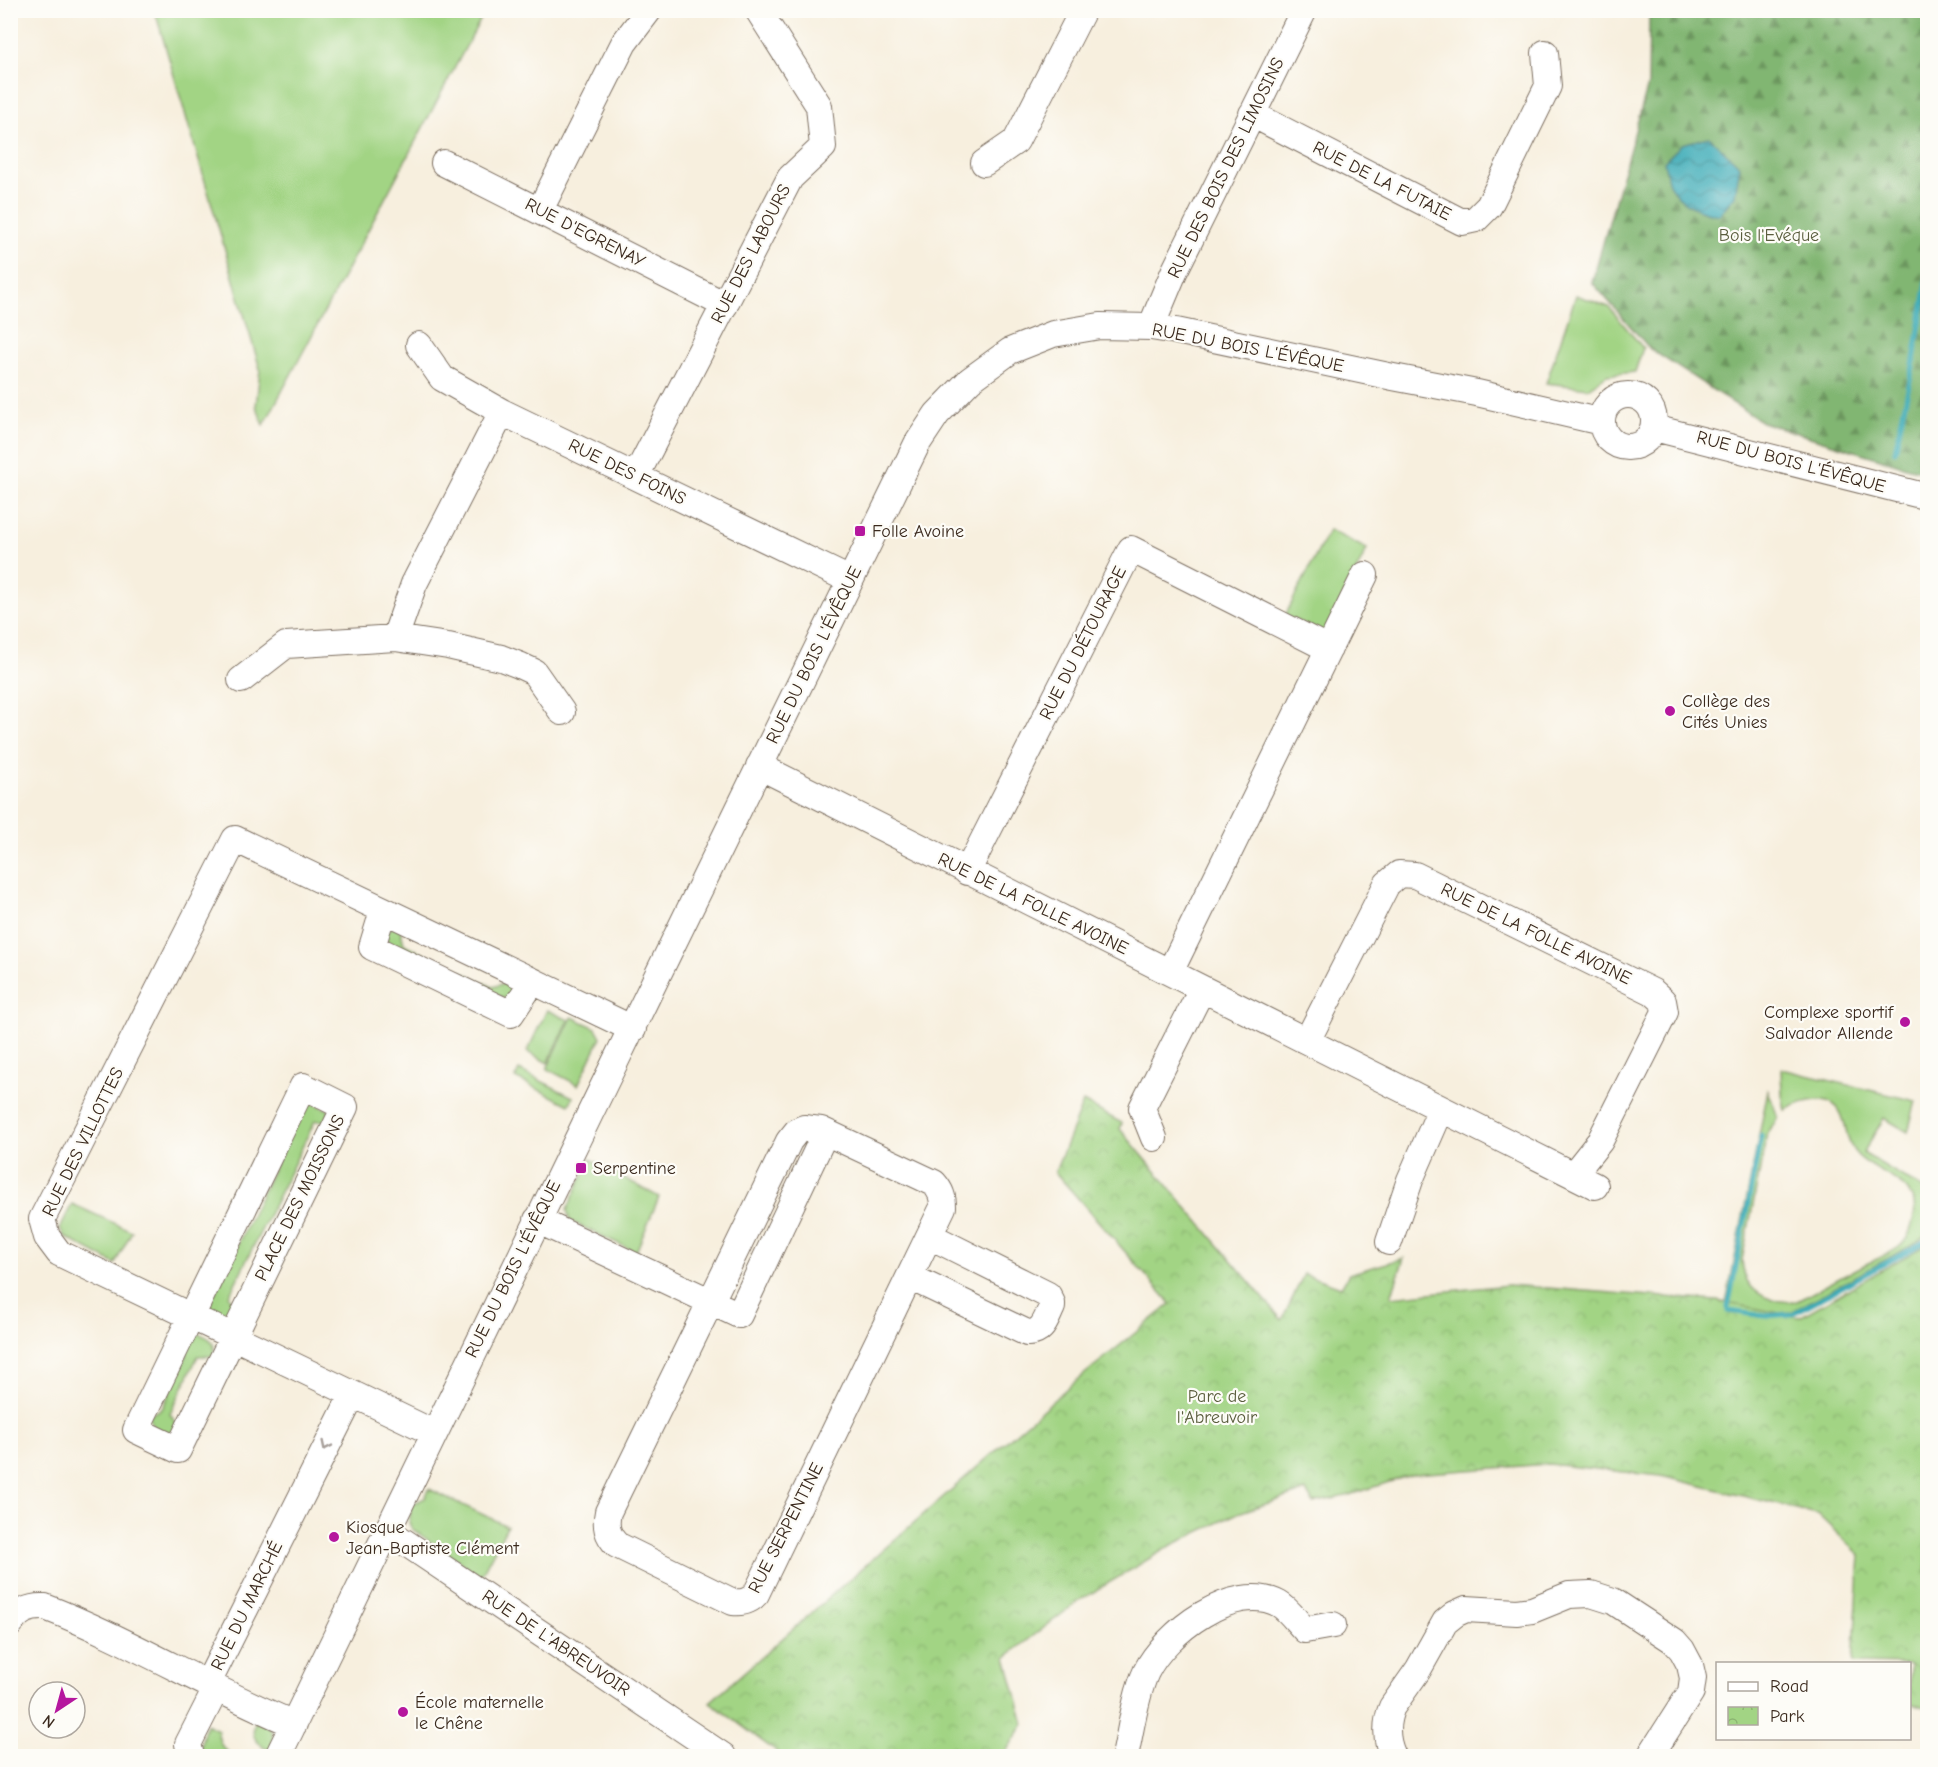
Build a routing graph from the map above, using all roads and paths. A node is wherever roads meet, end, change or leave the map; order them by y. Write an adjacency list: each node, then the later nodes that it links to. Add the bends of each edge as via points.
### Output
1 (649, 10): 9 (street, via 624,43)
2 (758, 10): 10 (street, RUE DES LABOURS, via 819,106 823,147 790,178)
3 (1083, 10): 8 (street, via 1016,141)
4 (1304, 10): 6 (street, RUE DES BOIS DES LIMOSINS)
5 (1545, 53): 6 (street, RUE DE LA FUTAIE, via 1548,86 1489,206 1476,219 1462,222)
6 (1252, 114): 11 (street, RUE DES BOIS DES LIMOSINS)
7 (444, 163): 9 (street, RUE D'EGRENAY)
8 (984, 163)
9 (540, 210): 10 (street, RUE D'EGRENAY)
10 (725, 305): 16 (street, RUE DES LABOURS)
11 (1151, 327): 14 (street, RUE DU BOIS L'ÉVÊQUE); 19 (street, RUE DU BOIS L'ÉVÊQUE, via 1100,326 1053,334 1010,351 970,380 937,414 916,444)
12 (419, 345): 13 (street, RUE DES FOINS, via 442,378)
13 (502, 412): 16 (street, RUE DES FOINS); 20 (street, via 414,584)
14 (1602, 422): 15 (street, via 1614,444 1630,448 1645,442); 15 (street, via 1607,405 1622,395 1631,395 1653,410)
15 (1654, 428): 17 (street, RUE DU BOIS L'ÉVÊQUE)
16 (636, 476): 19 (street, RUE DES FOINS)
17 (1928, 497)
18 (1365, 575): 21 (street)
19 (850, 580): 24 (street, RUE DU BOIS L'ÉVÊQUE)
20 (395, 638): 22 (street, via 286,645); 23 (street, via 448,646 519,664 534,672)
21 (1329, 649): 25 (street, RUE DU DÉTOURAGE, via 1131,549); 27 (street)
22 (241, 680)
23 (562, 712)
24 (759, 766): 25 (street, RUE DE LA FOLLE AVOINE); 30 (street, RUE DU BOIS L'ÉVÊQUE)
25 (967, 872): 27 (street, RUE DE LA FOLLE AVOINE)
26 (383, 911): 28 (street, RUE DES VILLOTTES); 28 (street, via 372,947 511,1014); 39 (street, RUE DES VILLOTTES, via 235,839 42,1219 46,1237 59,1253)
27 (1170, 972): 29 (street, RUE DE LA FOLLE AVOINE)
28 (533, 981): 30 (street, RUE DES VILLOTTES)
29 (1202, 989): 31 (street, RUE DE LA FOLLE AVOINE); 33 (street, via 1142,1108)
30 (633, 1029): 34 (street, RUE DU BOIS L'ÉVÊQUE)
31 (1307, 1041): 32 (street, RUE DE LA FOLLE AVOINE); 32 (street, RUE DE LA FOLLE AVOINE, via 1387,884 1399,874 1415,875 1653,992 1663,1001 1665,1012 1584,1181)
32 (1441, 1109): 36 (street, via 1410,1180)
33 (1154, 1138)
34 (537, 1220): 38 (street); 42 (street, RUE DU BOIS L'ÉVÊQUE)
35 (930, 1236): 37 (street, RUE SERPENTINE); 37 (street, via 1048,1295 1052,1307 1039,1331 1027,1333); 38 (street, RUE SERPENTINE, via 943,1208 940,1190 934,1183 820,1130 804,1128 789,1141)
36 (1389, 1242)
37 (910, 1277): 38 (street, RUE SERPENTINE, via 756,1594 740,1603 616,1545 607,1532 606,1522)
38 (710, 1303)
39 (191, 1316): 40 (street, RUE DES VILLOTTES); 40 (street, via 136,1430 178,1450); 40 (street, PLACE DES MOISSONS, via 303,1086 324,1096 345,1107)
40 (232, 1336): 41 (street, RUE DES VILLOTTES)
41 (353, 1394): 42 (street, RUE DES VILLOTTES); 46 (street, RUE DU MARCHÉ, one-way to 46)
42 (434, 1433): 43 (street, RUE DU BOIS L'ÉVÊQUE)
43 (388, 1531): 47 (street, RUE DU BOIS L'ÉVÊQUE); 50 (street, RUE DE L'ABREUVOIR)
44 (16, 1608): 46 (street, RUE DU MARCHÉ, via 45,1607)
45 (1333, 1625): 51 (street, via 1305,1630 1279,1604 1252,1597 1227,1602 1200,1616 1176,1635 1148,1668)
46 (212, 1686): 47 (street); 48 (street, via 188,1744)
47 (294, 1724): 49 (street, RUE DU BOIS L'ÉVÊQUE)
48 (191, 1756)
49 (278, 1756)
50 (723, 1756)
51 (1125, 1756)
52 (1393, 1756): 53 (street, via 1387,1734 1392,1707 1450,1618 1466,1609 1532,1610 1580,1593 1613,1601 1674,1641 1690,1665 1691,1692)
53 (1650, 1756)

